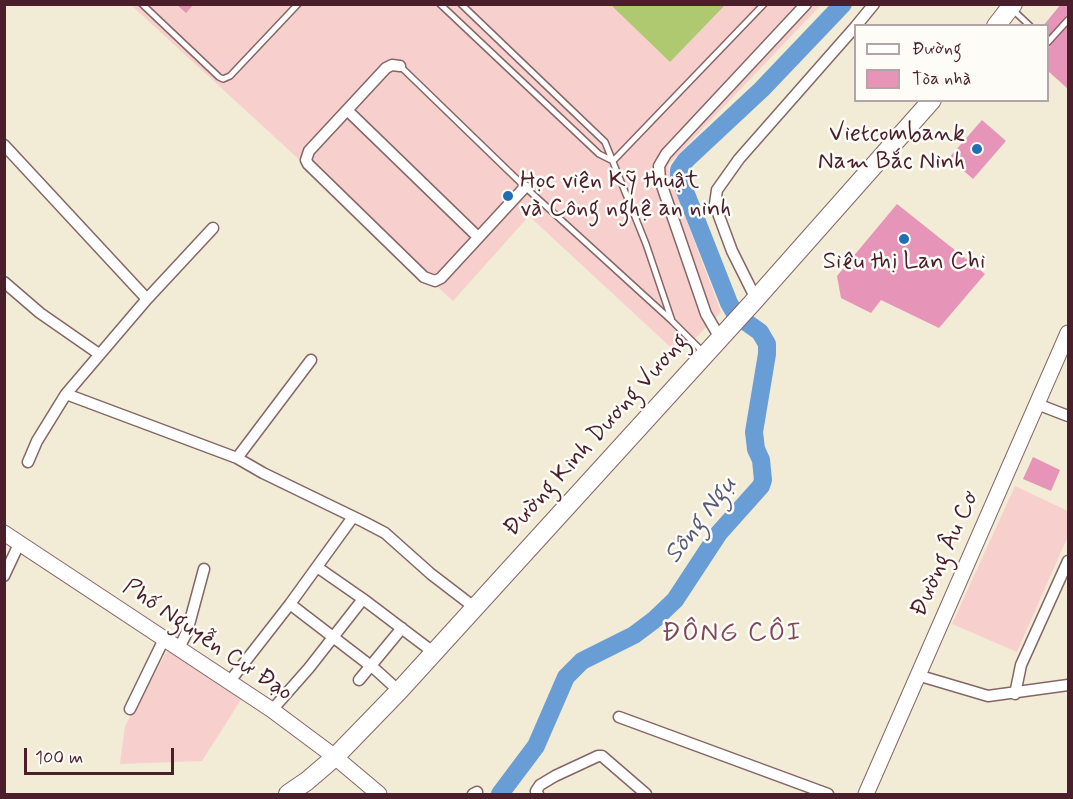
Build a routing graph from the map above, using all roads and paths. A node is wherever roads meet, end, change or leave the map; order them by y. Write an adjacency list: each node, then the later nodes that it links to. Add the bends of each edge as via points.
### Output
1 (142, 4): 2 (lane, via 223,79)
2 (298, 4)
3 (440, 4): 19 (lane, via 599,154)
4 (461, 4): 19 (lane, via 605,142)
5 (764, 4): 19 (lane)
6 (806, 4): 28 (street, via 659,166 660,180 706,314)
7 (874, 4): 10 (street)
8 (1012, 6): 11 (highway); 12 (lane)
9 (1068, 20): 14 (lane)
10 (858, 24)
11 (998, 24)
12 (1028, 24)
13 (854, 28): 25 (street, via 739,159 717,190 715,204 719,216)
14 (1049, 40)
15 (400, 66): 17 (street, via 386,68); 20 (lane)
16 (930, 102): 25 (highway, Đường Kinh Dương Vương)
17 (347, 110): 22 (street); 22 (street, via 309,151 306,160 415,269 429,280 441,278)
18 (4, 145): 24 (street)
19 (613, 161): 26 (lane)
20 (525, 187): 22 (street); 26 (lane)
21 (213, 228): 24 (street)
22 (478, 237)
23 (4, 282): 29 (street)
24 (147, 299): 29 (street)
25 (755, 300): 28 (highway, Đường Kinh Dương Vương)
26 (672, 321): 30 (lane)
27 (1068, 333): 33 (main road, Đường Âu Cơ)
28 (722, 336): 30 (highway, Đường Kinh Dương Vương)
29 (99, 354): 32 (street)
30 (705, 355): 48 (highway, Đường Kinh Dương Vương)
31 (311, 360): 35 (street)
32 (66, 394): 35 (street); 36 (street)
33 (1037, 404): 34 (street); 55 (main road, Đường Âu Cơ)
34 (1068, 416)
35 (237, 458): 37 (street)
36 (28, 462)
37 (353, 517): 41 (street); 48 (street, via 385,533)
38 (4, 533): 39 (main road, Phố Nguyễn Cư Đạo)
39 (19, 543): 43 (street); 51 (main road, Phố Nguyễn Cư Đạo)
40 (1068, 561): 44 (street)
41 (317, 567): 46 (street); 47 (street)
42 (204, 569): 52 (street)
43 (4, 576)
44 (1055, 591): 45 (street); 60 (street, via 1021,665)
45 (1068, 594)
46 (363, 598): 49 (street); 50 (street)
47 (290, 603): 50 (street); 57 (street)
48 (474, 607): 53 (highway, Đường Kinh Dương Vương)
49 (402, 628): 53 (street); 54 (street)
50 (333, 637): 54 (street); 62 (street)
51 (164, 639): 52 (main road, Phố Nguyễn Cư Đạo); 61 (street)
52 (179, 648): 57 (main road, Phố Nguyễn Cư Đạo)
53 (433, 652): 59 (highway, Đường Kinh Dương Vương)
54 (370, 666): 56 (street); 59 (street)
55 (917, 675): 60 (street, via 988,696); 65 (main road, Đường Âu Cơ)
56 (359, 680)
57 (230, 681): 62 (main road, Phố Nguyễn Cư Đạo)
58 (1068, 685): 60 (street)
59 (399, 691): 64 (highway, Đường Kinh Dương Vương)
60 (1015, 694)
61 (130, 709)
62 (272, 710): 64 (main road, Phố Nguyễn Cư Đạo)
63 (618, 717): 70 (street)
64 (335, 757): 66 (highway, Đường Kinh Dương Vương); 67 (main road, Phố Nguyễn Cư Đạo)
65 (872, 793)
66 (288, 795)
67 (379, 795)
68 (538, 795): 69 (street, via 540,785 597,756 603,756)
69 (646, 795)
70 (828, 795)

